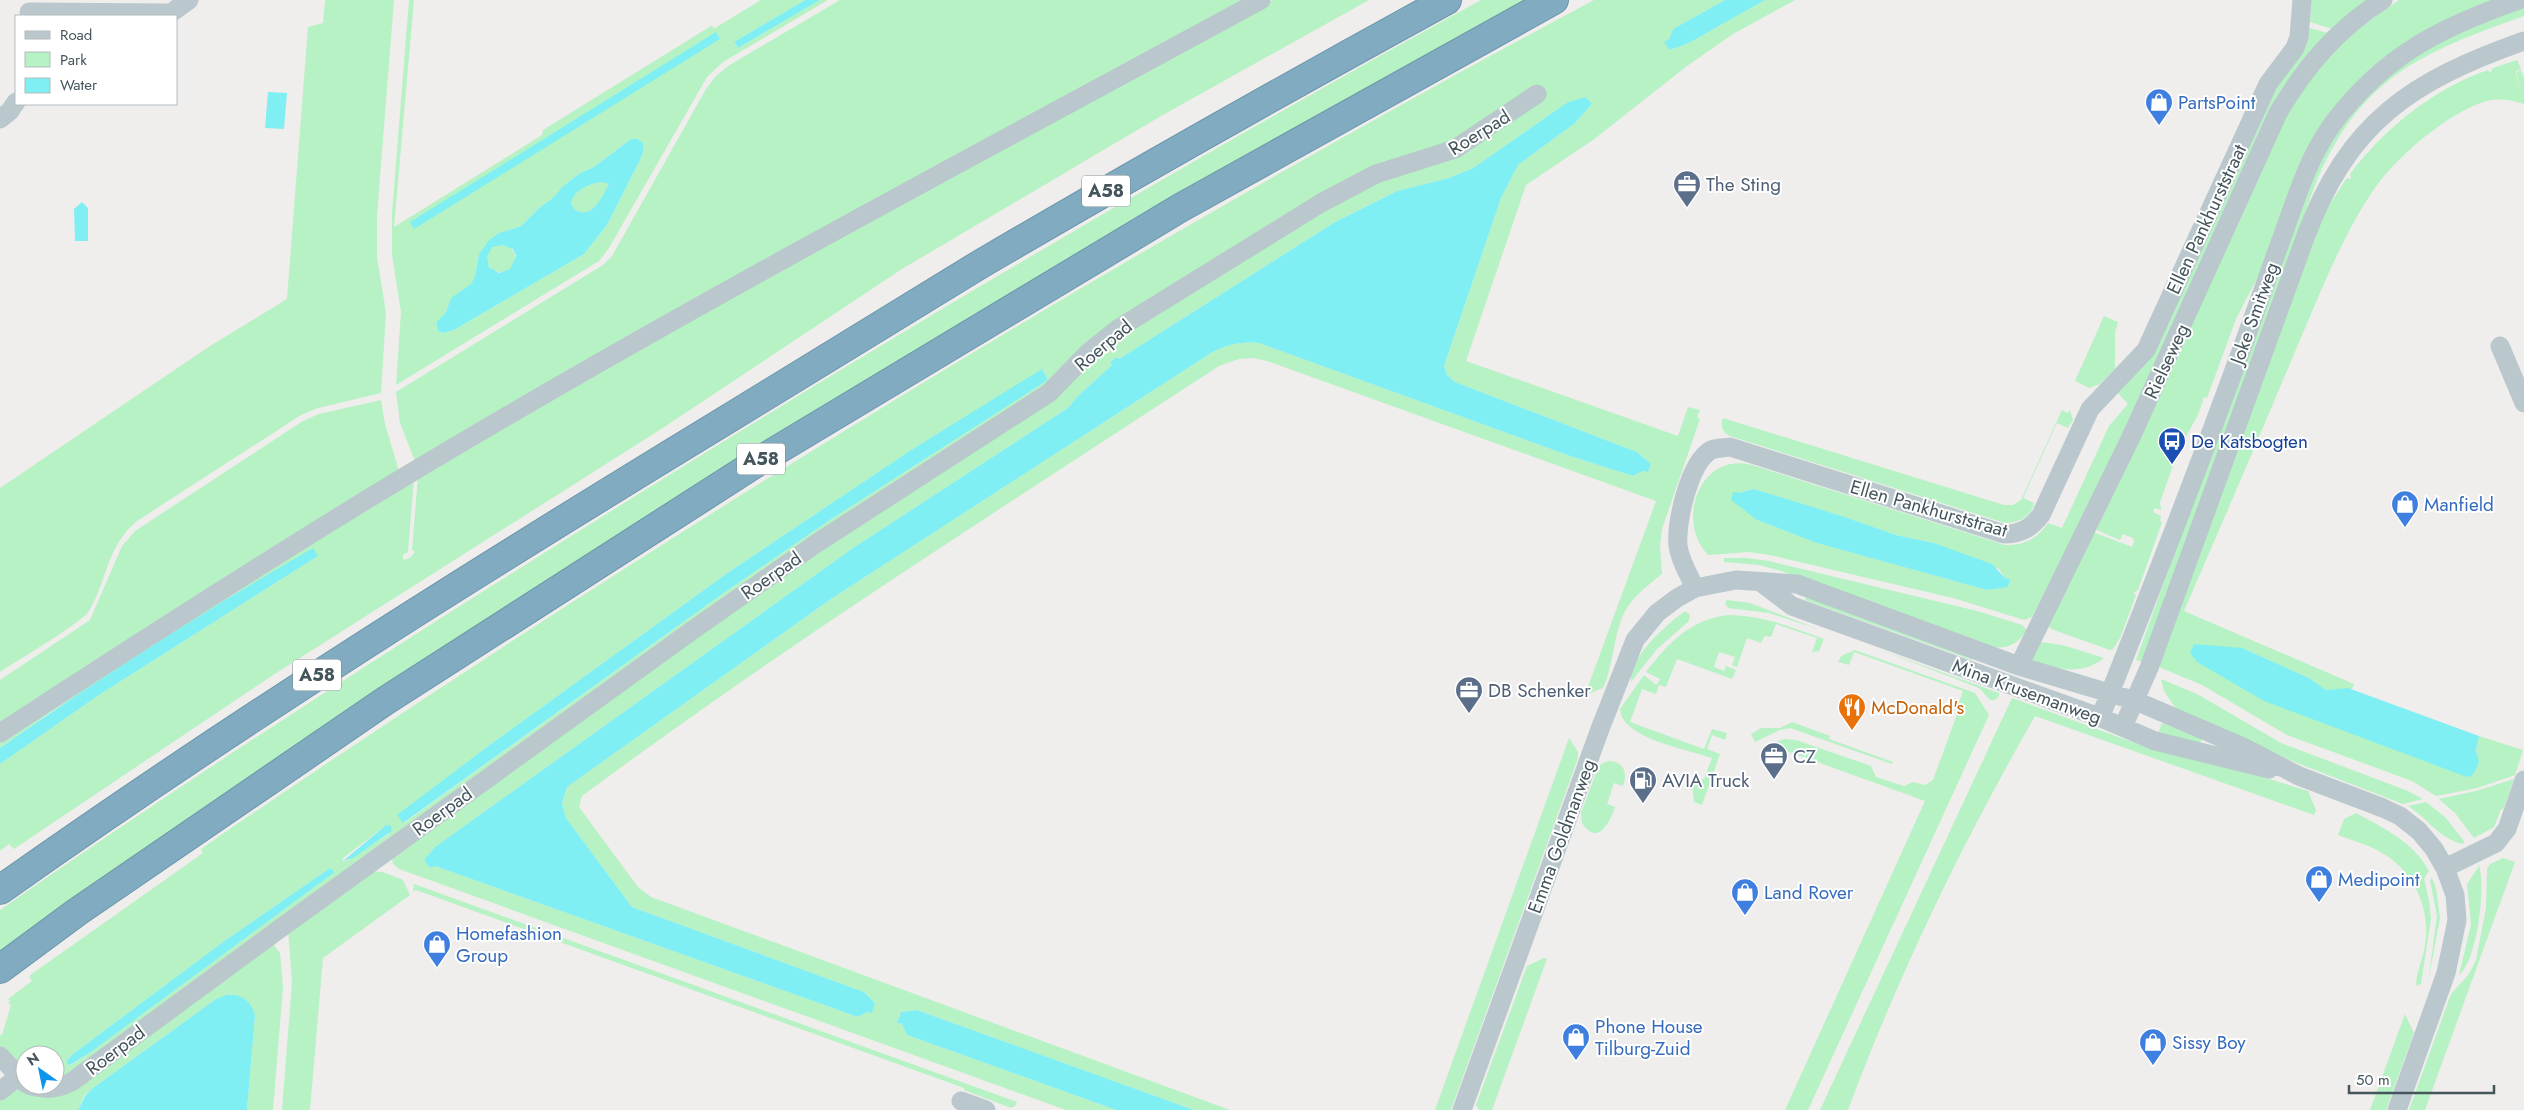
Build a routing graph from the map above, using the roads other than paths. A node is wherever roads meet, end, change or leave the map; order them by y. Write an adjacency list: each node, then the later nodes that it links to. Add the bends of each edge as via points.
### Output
1 (189, 0): 8 (street, via 171,13)
2 (1261, 0): 22 (street, via 777,263 410,473 169,622)
3 (1447, 0): 26 (highway, A58, via 1118,184 642,471 354,651 184,762)
4 (1554, 0): 27 (highway, A58, via 1180,208 759,461 385,702 77,912)
5 (2302, 0): 16 (street, Ellen Pankhurststraat, via 2300,37 2268,84 2146,350 2090,409 2034,524 2016,534 2004,534 1730,447 1712,450 1695,470 1678,528 1678,547)
6 (2383, 0): 17 (street, Rielseweg, via 2325,46 2302,74 2278,113 2132,435)
7 (2519, 0): 18 (street, Joke Smitweg, via 2446,28 2399,57 2346,107 2320,144 2298,192 2191,490)
8 (28, 10)
9 (2524, 41): 19 (street, Joke Smitweg, via 2452,69 2416,88 2361,138 2328,184 2301,247)
10 (1537, 94): 31 (street, Roerpad, via 1455,150 1376,174 1321,203 1119,328 1089,352 1049,393 816,543 698,626)
11 (15, 104): 12 (street)
12 (0, 118)
13 (2500, 346): 14 (street)
14 (2524, 403)
15 (1763, 584): 16 (street, Mina Krusemanweg, via 1736,580); 17 (street, Mina Krusemanweg, via 1797,584); 20 (street, Mina Krusemanweg, via 1792,606)
16 (1696, 588): 35 (street, Emma Goldmanweg, via 1657,613 1626,657)
17 (2019, 666): 18 (street, Mina Krusemanweg)
18 (2110, 692): 19 (street, Mina Krusemanweg); 20 (street, Joke Smitweg)
19 (2136, 702): 21 (street, Joke Smitweg); 23 (street, Mina Krusemanweg)
20 (2100, 718): 21 (street, Mina Krusemanweg)
21 (2123, 727): 23 (street, Mina Krusemanweg, via 2155,741)
22 (0, 733)
23 (2299, 776): 25 (street, Mina Krusemanweg, via 2400,816 2434,848)
24 (2524, 780): 25 (street, via 2507,829 2496,843)
25 (2445, 868): 36 (street, Mina Krusemanweg, via 2455,895 2457,920 2446,973)
26 (0, 890)
27 (0, 969)
28 (0, 1056): 29 (street)
29 (15, 1073)
30 (15, 1085): 32 (street)
31 (65, 1085)
32 (0, 1091)
33 (961, 1101): 34 (street)
34 (986, 1110)
35 (1462, 1110)
36 (2397, 1110)

